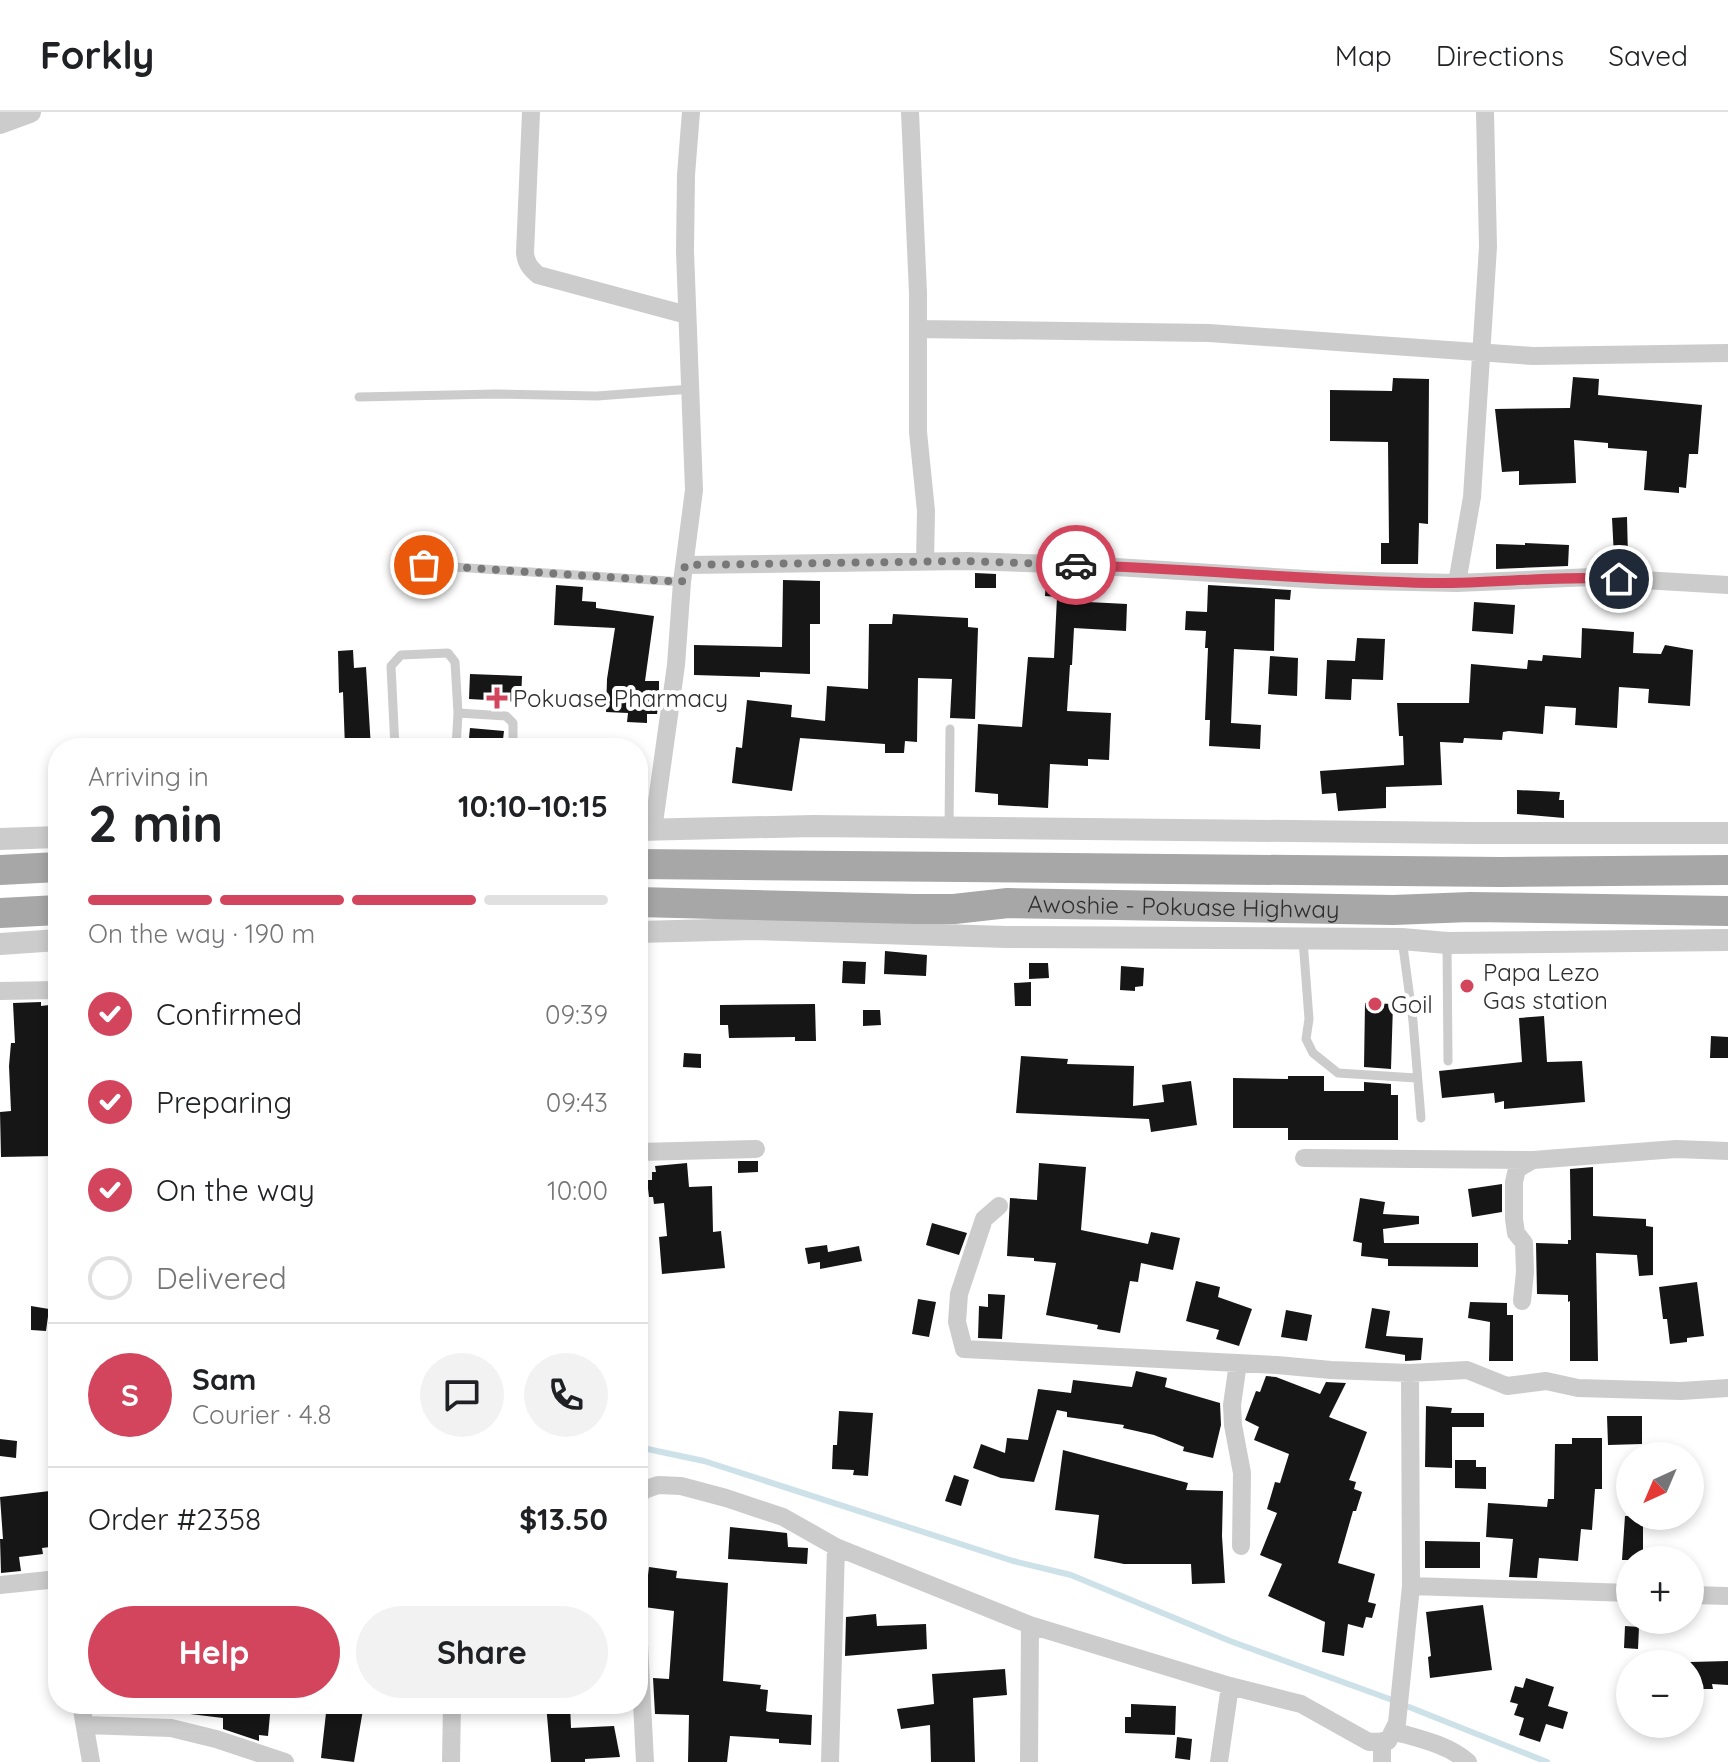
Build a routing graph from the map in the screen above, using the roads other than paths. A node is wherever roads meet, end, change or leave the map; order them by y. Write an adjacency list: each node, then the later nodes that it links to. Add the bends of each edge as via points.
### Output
1 (8, 112): 7 (lane)
2 (30, 112): 7 (street)
3 (531, 112): 8 (street, via 526,262 538,275)
4 (691, 112): 8 (street)
5 (910, 112): 9 (street)
6 (1485, 112): 10 (street, via 1488,247)
7 (0, 123)
8 (687, 315): 12 (street)
9 (918, 329): 10 (street, via 1209,333); 14 (street)
10 (1481, 351): 11 (street, via 1533,356); 17 (street, via 1472,497)
11 (1728, 353)
12 (692, 389): 13 (lane, via 597,396); 16 (street, via 694,490)
13 (359, 397)
14 (925, 562): 16 (street); 17 (street)
15 (424, 565): 16 (lane)
16 (683, 573): 24 (street, via 676,665)
17 (1457, 583): 18 (street, via 1592,577)
18 (1728, 585)
19 (458, 713): 21 (lane, via 455,662 448,653 401,655 391,666); 22 (lane); 23 (lane, via 506,716 513,723)
20 (950, 729): 25 (lane)
21 (395, 738)
22 (457, 738)
23 (513, 738)
24 (648, 819)
25 (949, 828): 26 (street); 27 (street)
26 (648, 830)
27 (1728, 833)
28 (48, 837): 29 (street)
29 (0, 839)
30 (648, 864): 31 (main road, Awoshie - Pokuase Highway)
31 (922, 865): 34 (main road, Awoshie - Pokuase Highway); 36 (main road)
32 (48, 868): 33 (main road)
33 (0, 870)
34 (1728, 870)
35 (648, 902): 36 (main road, Awoshie - Pokuase Highway)
36 (915, 909): 38 (main road, Awoshie - Pokuase Highway, via 1008,903)
37 (48, 911): 39 (main road)
38 (1728, 911)
39 (0, 913)
40 (648, 932): 42 (street, via 754,929)
41 (1402, 939): 42 (street); 45 (street); 50 (lane)
42 (1303, 940): 50 (lane, via 1306,1039 1313,1053 1338,1073)
43 (1728, 940): 45 (street)
44 (48, 941): 46 (street)
45 (1447, 943): 49 (lane)
46 (0, 944)
47 (48, 990): 48 (street)
48 (0, 991)
49 (1448, 1061)
50 (1416, 1078): 51 (lane)
51 (1421, 1118)
52 (756, 1149): 54 (street)
53 (1728, 1151): 56 (street, via 1676,1149)
54 (648, 1152)
55 (1304, 1158): 56 (street)
56 (1533, 1160): 58 (street, via 1517,1169 1514,1182 1516,1233 1524,1243)
57 (999, 1206): 59 (street, via 984,1219 959,1294 957,1322 964,1349)
58 (1522, 1301)
59 (1238, 1363): 60 (street); 63 (street, via 1232,1405 1242,1473)
60 (1410, 1373): 61 (street, via 1467,1370 1507,1386 1546,1381 1578,1388); 67 (street)
61 (1728, 1388)
62 (648, 1489): 64 (street, via 681,1486 783,1517)
63 (1241, 1546)
64 (836, 1547): 71 (street); 82 (street)
65 (48, 1580): 66 (street)
66 (0, 1585)
67 (1411, 1586): 68 (street); 77 (street, via 1397,1723)
68 (1616, 1593)
69 (1704, 1595): 70 (street)
70 (1728, 1596)
71 (1030, 1625): 72 (street); 83 (street)
72 (1230, 1686): 77 (street, via 1301,1704 1369,1742); 84 (street)
73 (83, 1714): 76 (street)
74 (452, 1714): 80 (street)
75 (643, 1714): 81 (street)
76 (85, 1725): 78 (street); 79 (street, via 171,1728)
77 (1387, 1736): 85 (street); 86 (street, via 1433,1742)
78 (91, 1762)
79 (285, 1762)
80 (451, 1762)
81 (645, 1762)
82 (830, 1762)
83 (1029, 1762)
84 (1219, 1762)
85 (1382, 1762)
86 (1468, 1762)

